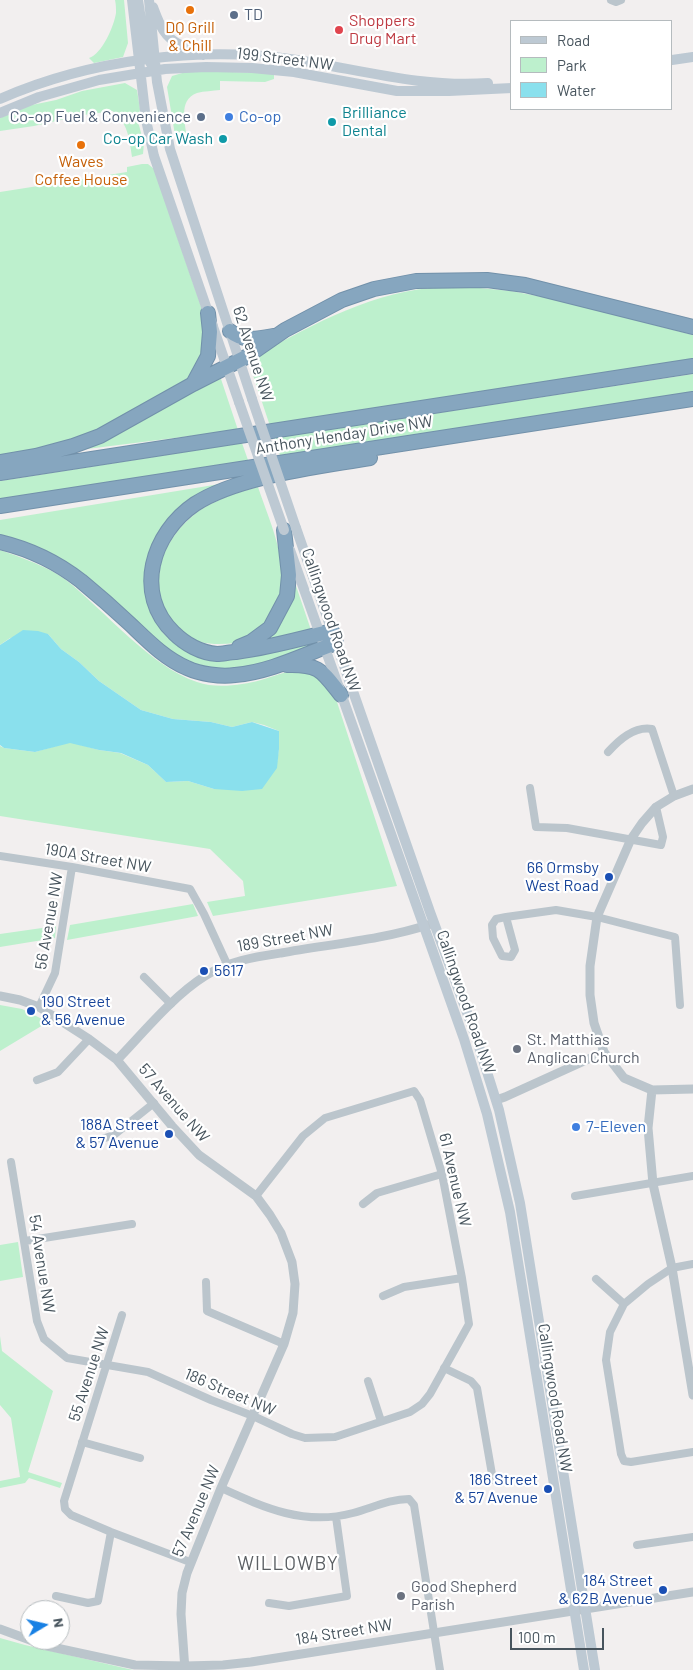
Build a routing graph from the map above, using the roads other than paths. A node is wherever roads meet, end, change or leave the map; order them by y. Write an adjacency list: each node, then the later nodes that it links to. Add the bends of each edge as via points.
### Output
1 (132, 0): 10 (main road)
2 (138, 0): 8 (main road, via 146,52)
3 (149, 0): 6 (main road, via 166,34 175,42); 8 (main road)
4 (611, 0): 5 (street)
5 (621, 0)
6 (204, 55): 8 (main road, 199 Street NW); 13 (main road, 199 Street NW, via 281,58 416,81)
7 (693, 57): 9 (main road)
8 (152, 59): 10 (main road, 199 Street NW); 11 (main road)
9 (673, 60)
10 (138, 61): 12 (main road, 62 Avenue NW); 15 (main road, 199 Street NW, via 66,76)
11 (156, 71): 12 (main road, 199 Street NW); 14 (main road, 199 Street NW, via 206,67 261,68 396,91); 19 (main road, 62 Avenue NW, via 165,132)
12 (140, 73): 16 (main road, 199 Street NW, via 69,87); 17 (main road, 62 Avenue NW, via 154,156)
13 (510, 82)
14 (510, 88)
15 (0, 99)
16 (0, 113)
17 (208, 313): 21 (main road, 62 Avenue NW); 23 (highway, via 208,356)
18 (693, 327): 20 (highway, via 525,285 487,280 416,280 342,300)
19 (230, 332): 20 (highway, via 252,340); 21 (main road, 62 Avenue NW)
20 (276, 336): 21 (highway)
21 (233, 364): 23 (highway); 29 (main road, 62 Avenue NW, bridge, via 252,399); 29 (main road, Callingwood Road NW, bridge, via 239,402)
22 (693, 366): 27 (highway, Anthony Henday Drive NW)
23 (193, 384): 26 (highway, via 100,436 36,456)
24 (693, 399): 25 (highway, Anthony Henday Drive NW)
25 (481, 432): 28 (highway, Anthony Henday Drive NW); 32 (highway, via 427,449 260,479 214,493 179,516 158,547 151,568 156,610 166,626 182,641)
26 (0, 462)
27 (0, 473)
28 (0, 506)
29 (290, 529): 31 (main road, Callingwood Road NW); 32 (highway, via 287,596 278,615 270,628 251,642)
30 (0, 542): 33 (highway, via 61,567 161,652 187,668 205,674 233,676)
31 (328, 639): 32 (highway); 33 (highway); 34 (main road, Callingwood Road NW); 45 (main road, Callingwood Road NW)
32 (216, 654)
33 (279, 666): 34 (highway, via 306,664 319,670)
34 (341, 695): 46 (main road, Callingwood Road NW)
35 (608, 752): 38 (street, via 618,741 642,727 652,729)
36 (530, 788): 40 (street, via 536,826)
37 (693, 788): 38 (street)
38 (674, 796): 39 (street)
39 (656, 807): 40 (street); 40 (street, via 663,837 661,845)
40 (631, 839): 44 (street)
41 (0, 856): 42 (street, 190A Street NW)
42 (72, 867): 47 (street, 190A Street NW, via 190,889); 52 (street, 56 Avenue NW, via 56,973)
43 (506, 916): 43 (street, via 496,918 492,925 493,938 502,956 511,957 515,950); 44 (street, via 556,910)
44 (598, 917): 51 (street, via 674,937); 54 (street, via 590,966 590,995 594,1023)
45 (434, 923): 46 (street, 189 Street NW); 59 (main road, Callingwood Road NW)
46 (423, 927): 47 (street, 189 Street NW); 61 (main road, Callingwood Road NW)
47 (228, 964): 50 (street, 189 Street NW, via 205,976)
48 (144, 977): 50 (street)
49 (0, 996): 52 (street, 57 Avenue NW)
50 (171, 1004): 55 (street, 189 Street NW)
51 (680, 1005)
52 (39, 1007): 53 (street, 57 Avenue NW)
53 (89, 1039): 55 (street, 57 Avenue NW); 56 (street, via 58,1072)
54 (604, 1052): 58 (street, via 624,1078); 59 (street)
55 (117, 1060): 60 (street, 57 Avenue NW)
56 (37, 1080)
57 (693, 1089): 58 (street)
58 (652, 1090): 66 (street, via 648,1128)
59 (496, 1100): 61 (street); 102 (main road, Callingwood Road NW, via 520,1203)
60 (154, 1103): 62 (street, via 114,1135); 67 (street, 57 Avenue NW, via 199,1155)
61 (485, 1104): 103 (main road, Callingwood Road NW, via 510,1212)
62 (96, 1142)
63 (12, 1162): 71 (street, 54 Avenue NW)
64 (442, 1174): 67 (street, 61 Avenue NW, via 420,1100 414,1091 324,1118 303,1136); 69 (street, via 377,1193); 74 (street, 61 Avenue NW)
65 (693, 1176): 66 (street)
66 (653, 1184): 68 (street); 73 (street)
67 (256, 1196): 80 (street, 57 Avenue NW, via 281,1233 292,1262 295,1284 293,1313)
68 (575, 1196)
69 (363, 1204)
70 (132, 1224): 71 (street)
71 (25, 1242): 82 (street, 54 Avenue NW, via 37,1321 44,1339)
72 (693, 1264): 73 (street)
73 (672, 1268): 78 (street); 81 (street)
74 (462, 1278): 77 (street, via 404,1287); 84 (street, 61 Avenue NW, via 469,1324)
75 (596, 1279): 78 (street)
76 (206, 1282): 80 (street, via 207,1311)
77 (383, 1296)
78 (624, 1304): 90 (street, via 610,1332 606,1360 624,1461)
79 (122, 1315): 83 (street, 55 Avenue NW)
80 (284, 1344): 87 (street, 57 Avenue NW)
81 (689, 1350): 86 (street)
82 (67, 1358): 83 (street, 186 Street NW)
83 (106, 1364): 87 (street, 186 Street NW, via 148,1372); 89 (street, 55 Avenue NW)
84 (444, 1368): 88 (street, 186 Street NW, via 422,1404 410,1412); 92 (street, via 471,1381 477,1388)
85 (368, 1380): 88 (street)
86 (693, 1395)
87 (253, 1416): 88 (street, 186 Street NW, via 305,1438 335,1436); 93 (street, 57 Avenue NW)
88 (381, 1421)
89 (82, 1442): 91 (street, 55 Avenue NW); 95 (street, 55 Avenue NW, via 64,1500 65,1509)
90 (693, 1452)
91 (140, 1458)
92 (493, 1480)
93 (221, 1488): 94 (street, via 261,1506 292,1515); 98 (street, 57 Avenue NW)
94 (336, 1516): 101 (street, via 347,1596 289,1606); 105 (street, via 397,1499 409,1499 414,1505)
95 (111, 1532): 98 (street); 100 (street, via 98,1601 88,1603)
96 (693, 1537): 97 (street)
97 (637, 1545)
98 (190, 1562): 108 (street, 57 Avenue NW, via 181,1614)
99 (693, 1592): 102 (street, 184 Street NW)
100 (56, 1596)
101 (269, 1603)
102 (585, 1609): 103 (street, 184 Street NW); 111 (main road, Callingwood Road NW)
103 (574, 1611): 105 (street, 184 Street NW); 110 (main road, Callingwood Road NW)
104 (0, 1629): 106 (street, 184 Street NW)
105 (435, 1633): 108 (street, 184 Street NW, via 251,1662); 109 (street)
106 (20, 1636)
107 (66, 1650): 108 (street, 184 Street NW, via 135,1665)
108 (185, 1668)
109 (440, 1670)
110 (584, 1670)
111 (595, 1670)

